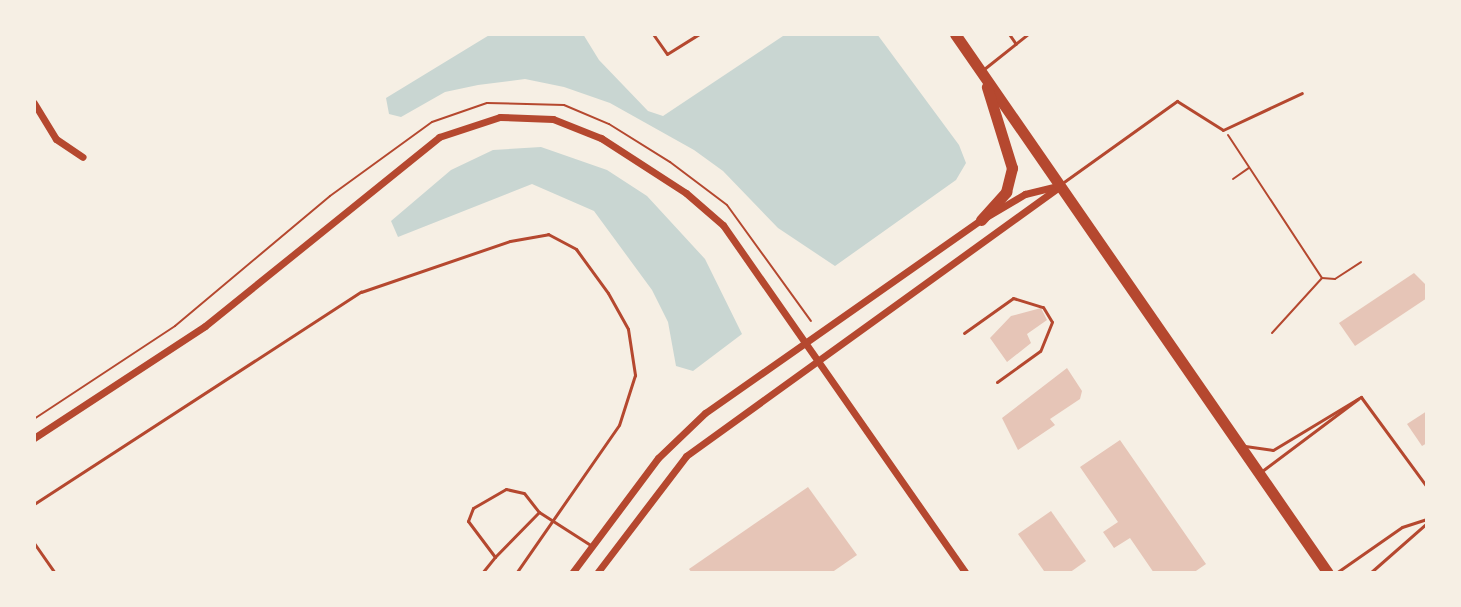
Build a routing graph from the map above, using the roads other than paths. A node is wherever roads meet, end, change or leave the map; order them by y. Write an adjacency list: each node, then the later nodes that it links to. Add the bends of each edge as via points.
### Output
1 (653, 34): 2 (lane, via 667,54)
2 (699, 34)
3 (1009, 34): 6 (lane)
4 (1028, 34): 6 (lane)
5 (958, 35): 7 (main road)
6 (1016, 44): 7 (lane)
7 (981, 71): 11 (main road); 12 (main road, via 1012,168 1006,192)
8 (1302, 93): 11 (lane, via 1224,130 1177,101)
9 (34, 103): 10 (street, via 56,139)
10 (83, 157)
11 (1060, 185): 12 (street, via 1025,194); 15 (street); 19 (main road)
12 (981, 220): 14 (street)
13 (964, 333): 16 (lane, via 1013,298 1043,307 1052,322 1040,351)
14 (805, 345): 15 (street); 18 (street, via 733,238 695,200 584,129 553,119 500,117 457,128 425,146 205,326); 27 (street, via 687,427)
15 (819, 364): 33 (street, via 686,456); 34 (street)
16 (997, 382)
17 (1361, 397): 19 (lane, via 1273,450); 20 (lane); 21 (lane)
18 (34, 438)
19 (1239, 445): 20 (main road)
20 (1259, 473): 35 (main road)
21 (1427, 487)
22 (34, 504): 24 (lane, via 361,292 510,241 548,234 585,258 628,329 635,361 631,395 619,425)
23 (539, 512): 24 (lane); 28 (lane); 28 (lane, via 524,493 506,489 473,508 468,521)
24 (556, 520): 27 (lane); 31 (lane)
25 (1427, 521): 36 (lane, via 1402,527); 37 (lane)
26 (34, 543): 29 (lane)
27 (592, 546): 32 (street)
28 (495, 557): 30 (lane)
29 (55, 573)
30 (482, 573)
31 (516, 573)
32 (572, 573)
33 (597, 573)
34 (966, 573)
35 (1328, 573)
36 (1336, 573)
37 (1370, 573)

